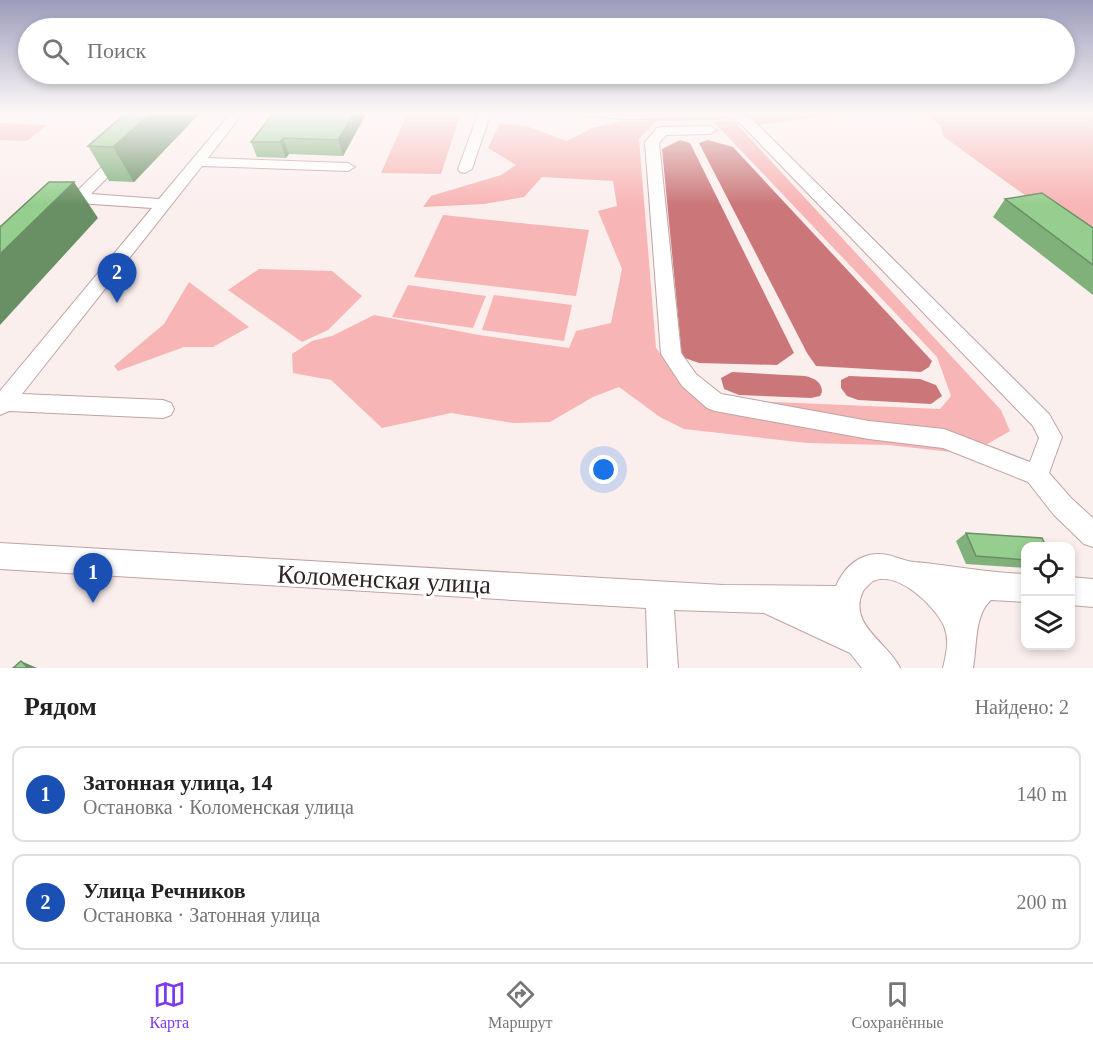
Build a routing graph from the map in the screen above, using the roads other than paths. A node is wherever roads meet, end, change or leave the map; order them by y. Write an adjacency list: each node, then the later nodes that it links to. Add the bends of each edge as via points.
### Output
1 (214, 143): 6 (street)
2 (474, 143): 8 (street)
3 (652, 143): 12 (street, via 671,354 689,380 715,402 944,440)
4 (767, 143): 12 (street, via 1041,420 1051,437)
5 (131, 145): 9 (street, via 74,202)
6 (200, 162): 7 (street); 9 (street)
7 (348, 167)
8 (465, 169)
9 (165, 204): 10 (street)
10 (2, 404): 11 (street)
11 (163, 410)
12 (1036, 475): 13 (street)
13 (1093, 536)
14 (0, 556): 20 (street, Коломенская улица)
15 (902, 571): 16 (street); 21 (street, via 880,567 861,573 849,587); 23 (street, via 926,583 946,602)
16 (986, 586): 17 (street); 23 (street, via 972,598)
17 (1021, 588)
18 (1075, 591): 19 (street)
19 (1093, 593)
20 (659, 595): 22 (street, Коломенская улица); 25 (street)
21 (846, 600): 22 (street, Коломенская улица); 24 (street, Коломенская улица, via 849,620)
22 (768, 601): 24 (street, Коломенская улица)
23 (963, 637): 27 (street)
24 (860, 644): 26 (street, Коломенская улица)
25 (663, 668)
26 (885, 668)
27 (958, 668)

